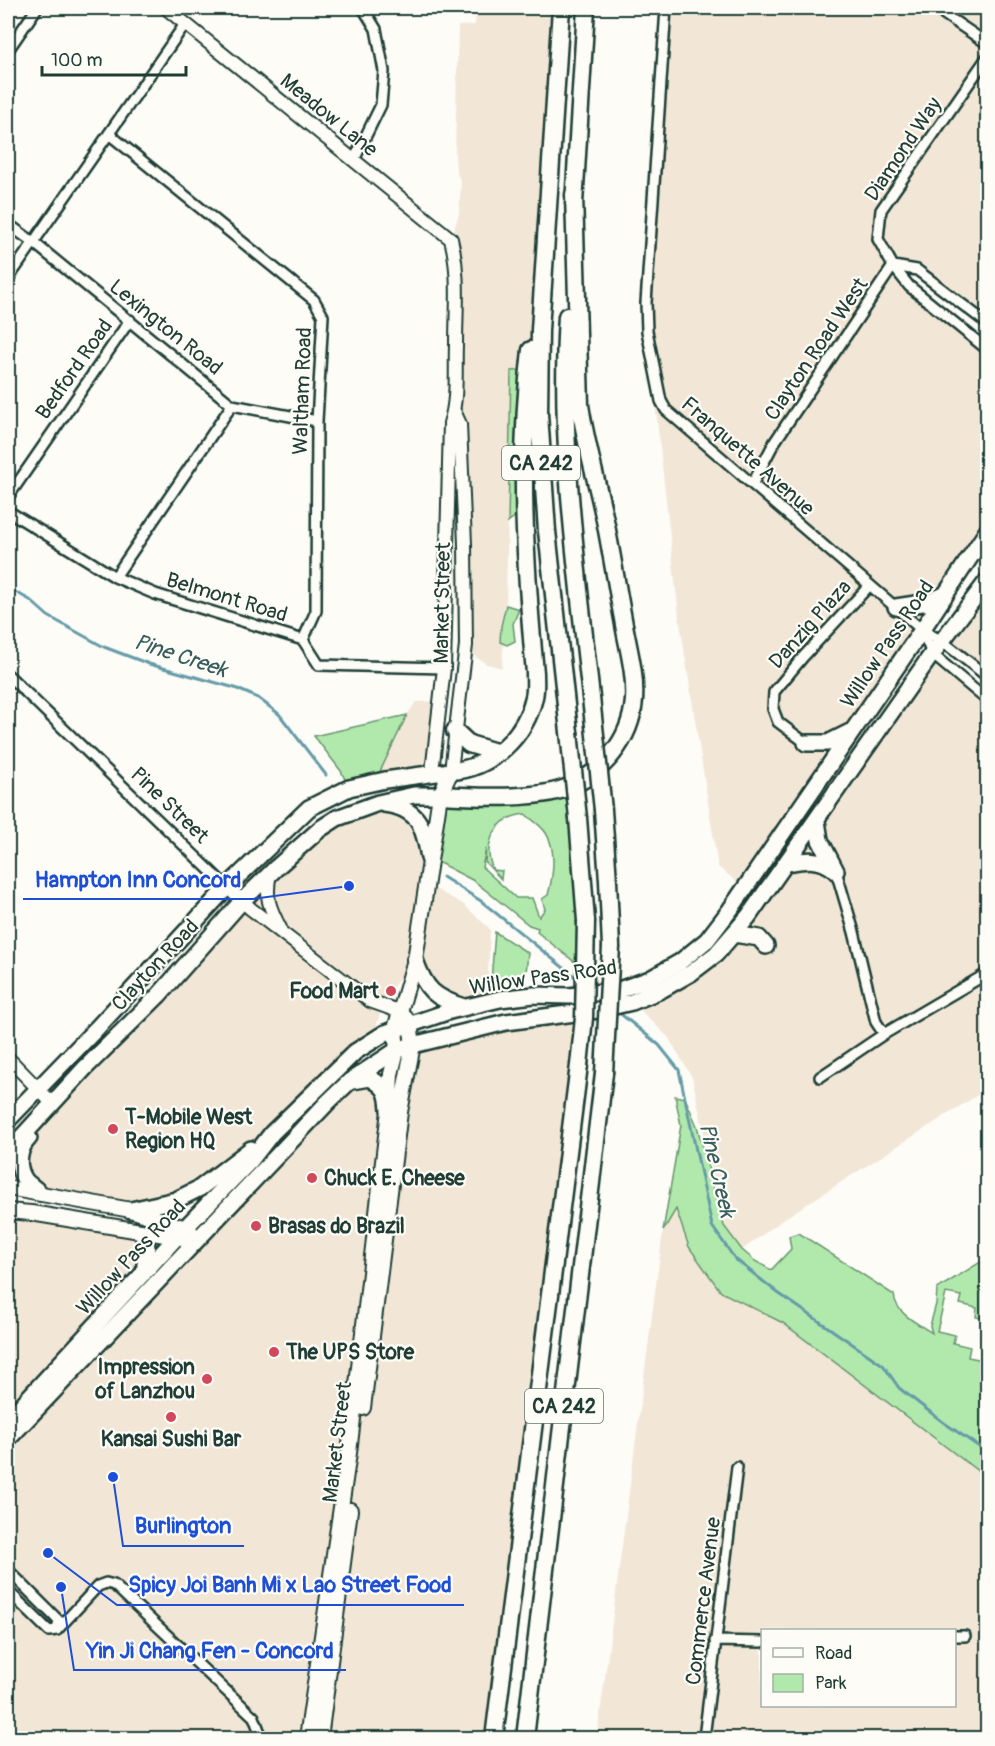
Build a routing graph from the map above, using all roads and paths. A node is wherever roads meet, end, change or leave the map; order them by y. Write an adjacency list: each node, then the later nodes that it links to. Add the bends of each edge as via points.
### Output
1 (37, 8): 10 (street)
2 (166, 8): 8 (street, Meadow Lane)
3 (363, 8): 13 (street, via 375,29 384,71 381,105)
4 (561, 8): 14 (highway, CA 242)
5 (586, 8): 15 (highway, CA 242)
6 (666, 8): 27 (street, Franquette Avenue, via 646,331 663,406)
7 (935, 8): 9 (street)
8 (185, 24): 12 (street); 13 (street, Meadow Lane)
9 (987, 44)
10 (8, 50)
11 (987, 56): 19 (street, Diamond Way, via 881,210 878,239)
12 (109, 134): 17 (street); 26 (street, Waltham Road, via 314,300 323,316)
13 (354, 160): 18 (street, Meadow Lane, via 451,239)
14 (549, 194): 47 (highway, via 525,396 523,462 534,695 521,729); 106 (highway, CA 242, bridge, via 539,414 547,531 579,818 586,921 584,1018)
15 (574, 194): 50 (highway, via 580,405 632,672 634,699 629,724 606,762 588,778 563,789 542,794); 107 (highway, CA 242, bridge, via 566,326 567,475 603,810 611,947 604,1073)
16 (8, 225): 17 (street, Lexington Road)
17 (33, 242): 20 (street); 21 (street, Lexington Road)
18 (456, 261): 25 (street, Market Street)
19 (893, 266): 22 (street, via 916,270); 23 (street, Diamond Way, via 909,286); 27 (street, Clayton Road West, via 774,443)
20 (8, 279)
21 (130, 320): 24 (street, Lexington Road); 28 (street, Bedford Road)
22 (987, 324)
23 (987, 350)
24 (232, 405): 26 (street, Lexington Road); 31 (street)
25 (454, 411): 40 (street, Market Street, via 450,423); 45 (street, Market Street, via 460,424 466,645)
26 (317, 421): 37 (street, Waltham Road, via 316,611)
27 (753, 483): 33 (street, Franquette Avenue)
28 (8, 497)
29 (8, 511): 31 (street, Belmont Road)
30 (987, 530): 34 (main road, Willow Pass Road)
31 (115, 576): 37 (street, Belmont Road, via 155,594)
32 (987, 580): 38 (main road, Willow Pass Road)
33 (870, 585): 35 (street, Franquette Avenue); 46 (street, Danzig Plaza, via 774,692 772,709 778,722)
34 (946, 594): 35 (main road, via 919,605); 36 (main road, Willow Pass Road)
35 (896, 607): 36 (street, Franquette Avenue)
36 (922, 630): 38 (street); 39 (street); 44 (main road, Willow Pass Road)
37 (303, 640): 40 (street, Belmont Road, via 319,665)
38 (942, 641): 39 (main road, Willow Pass Road); 42 (street)
39 (932, 654): 43 (street); 52 (main road, Willow Pass Road)
40 (444, 668): 49 (street, Market Street)
41 (8, 675): 57 (street, Pine Street)
42 (987, 677)
43 (987, 700)
44 (853, 730): 46 (main road, via 828,743); 64 (main road, Willow Pass Road, via 707,940 680,962 619,990 507,998)
45 (454, 731): 47 (highway, via 469,744); 48 (street, Market Street)
46 (806, 743)
47 (499, 753): 48 (highway, via 478,765)
48 (451, 771): 49 (main road, Clayton Road); 50 (main road, Market Street)
49 (432, 772): 50 (main road, Market Street); 57 (main road, Clayton Road, via 350,788 309,808)
50 (440, 795): 51 (main road, Clayton Road, via 414,795); 53 (main road, Market Street)
51 (378, 803): 53 (main road, via 394,805 416,816); 56 (main road, Clayton Road, via 337,818 320,829)
52 (816, 821): 54 (main road, Willow Pass Road); 55 (main road, via 820,840)
53 (429, 858): 62 (main road, Market Street)
54 (787, 863): 55 (main road, via 810,859 826,863); 60 (main road, Willow Pass Road)
55 (836, 871): 67 (street, via 876,1022)
56 (270, 873): 58 (main road, Clayton Road); 59 (street, via 268,904)
57 (227, 887): 58 (street, Pine Street); 66 (main road, Clayton Road)
58 (242, 901): 59 (street, Pine Street); 71 (main road, Clayton Road, via 159,995)
59 (284, 934): 65 (street, Pine Street)
60 (734, 934): 61 (main road, via 759,938); 68 (main road, Willow Pass Road, via 716,954 661,990 611,1006 506,1022)
61 (766, 946)
62 (415, 960): 64 (main road, via 429,991); 65 (main road, Market Street)
63 (987, 973): 67 (street)
64 (467, 1008): 65 (main road, Willow Pass Road)
65 (402, 1021): 68 (main road, Market Street); 69 (main road, Market Street); 78 (main road, Willow Pass Road, via 355,1052)
66 (97, 1028): 71 (main road, Clayton Road); 74 (main road, Clayton Road)
67 (884, 1035): 72 (street)
68 (413, 1045): 69 (main road, Willow Pass Road); 85 (main road, Market Street)
69 (397, 1050): 73 (main road, Willow Pass Road); 76 (main road, Market Street)
70 (8, 1058): 74 (street)
71 (85, 1068): 75 (main road, Clayton Road)
72 (820, 1077)
73 (350, 1082): 76 (main road, via 370,1077 380,1084 388,1094); 88 (main road, Willow Pass Road)
74 (38, 1088): 75 (street); 77 (main road, Clayton Road)
75 (56, 1102): 79 (main road, Clayton Road); 82 (main road, via 25,1141 19,1156 25,1179)
76 (389, 1110): 80 (main road, Market Street)
77 (8, 1120)
78 (272, 1133): 83 (main road, via 200,1188 176,1200); 87 (main road, Willow Pass Road)
79 (8, 1152)
80 (381, 1173): 85 (main road, via 385,1188 382,1211); 89 (main road, Market Street)
81 (8, 1188): 82 (main road)
82 (40, 1193): 83 (main road)
83 (131, 1210): 87 (main road)
84 (8, 1211): 86 (main road)
85 (387, 1217): 89 (main road, via 380,1225); 105 (main road, Market Street)
86 (142, 1232): 87 (main road); 90 (main road, via 147,1247)
87 (181, 1233): 88 (main road); 90 (main road, Willow Pass Road)
88 (199, 1237): 92 (main road, Willow Pass Road)
89 (370, 1264): 104 (main road, Market Street, via 349,1453)
90 (144, 1273): 91 (main road, Willow Pass Road)
91 (74, 1349): 92 (main road, via 78,1356); 93 (main road, Willow Pass Road)
92 (49, 1395): 94 (main road, Willow Pass Road)
93 (8, 1420)
94 (8, 1439)
95 (737, 1467): 101 (street, Commerce Avenue)
96 (8, 1570): 98 (street, via 59,1621)
97 (8, 1591): 98 (street, via 49,1631)
98 (57, 1630): 103 (street, via 98,1586 114,1585 254,1717)
99 (956, 1636): 100 (street)
100 (965, 1636)
101 (715, 1641): 102 (street); 108 (street, Commerce Avenue)
102 (761, 1642)
103 (262, 1738)
104 (307, 1738)
105 (320, 1738)
106 (494, 1738)
107 (525, 1738)
108 (704, 1738)

